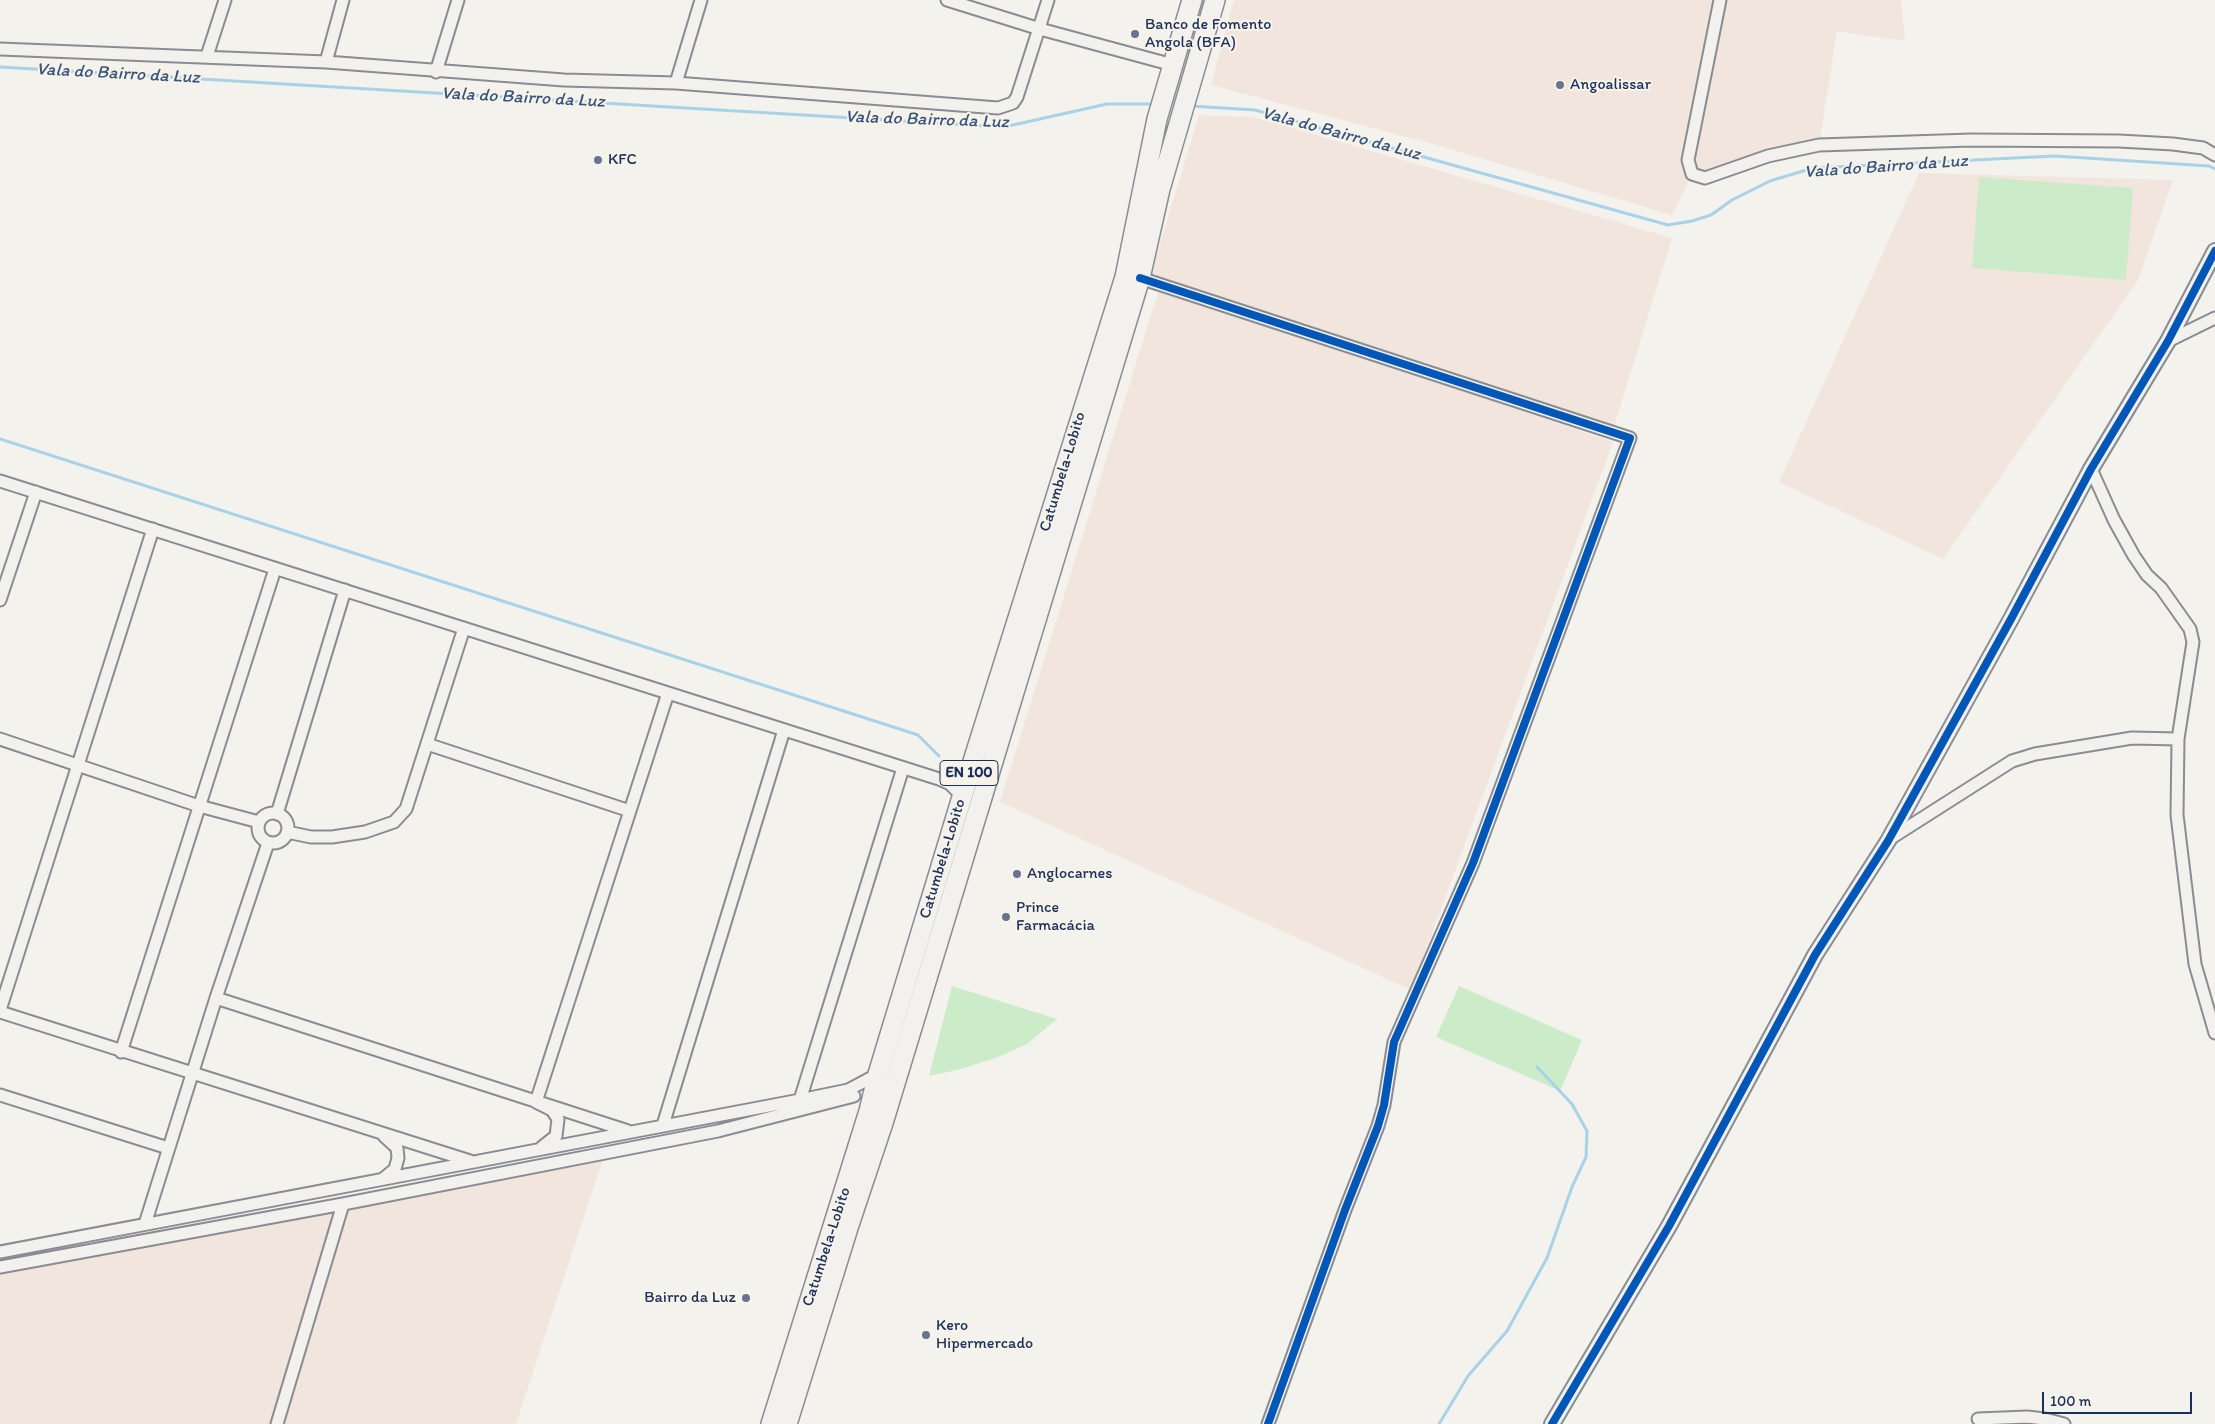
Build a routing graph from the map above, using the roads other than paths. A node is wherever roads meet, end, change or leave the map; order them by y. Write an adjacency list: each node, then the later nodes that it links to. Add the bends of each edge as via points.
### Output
1 (225, 0): 12 (street)
2 (343, 0): 13 (street)
3 (458, 0): 15 (street)
4 (700, 0): 16 (street)
5 (948, 0): 10 (street)
6 (1048, 0): 10 (street)
7 (1192, 0): 14 (main road, Catumbela-Lobito)
8 (1215, 0): 19 (main road, Catumbela-Lobito / EN 100, via 1160,189)
9 (1720, 0): 17 (street, via 1688,160 1692,174 1705,178 1768,156 1819,145 1971,140 2119,141 2203,148)
10 (1040, 28): 14 (street); 16 (street, via 1017,97 1002,108)
11 (0, 49): 12 (street)
12 (207, 56): 13 (street)
13 (326, 62): 15 (street)
14 (1173, 65): 37 (main road, Catumbela-Lobito / EN 100, via 1157,120 1125,277)
15 (436, 72): 16 (street)
16 (676, 83)
17 (2215, 155)
18 (2215, 251): 21 (street)
19 (1140, 278): 73 (main road, Catumbela-Lobito / EN 100, via 883,1123); 74 (street, via 1630,438 1473,862 1394,1042 1378,1126)
20 (2215, 318): 21 (street)
21 (2168, 341): 22 (street)
22 (2091, 469): 33 (street, via 2134,556 2190,629 2194,642); 45 (street)
23 (0, 481): 24 (street)
24 (36, 492): 25 (street); 28 (street)
25 (153, 529): 26 (street); 35 (street)
26 (275, 569): 27 (street); 40 (street)
27 (345, 590): 29 (street); 42 (street)
28 (0, 600)
29 (464, 628): 30 (street); 34 (street)
30 (668, 693): 31 (street); 41 (street)
31 (784, 730): 36 (street); 59 (street)
32 (0, 739): 35 (street)
33 (2178, 739): 45 (street, via 2132,738 2012,760); 49 (street, via 2177,815 2194,964)
34 (427, 744): 41 (street); 44 (street, via 406,809 394,822 366,832 332,837)
35 (78, 765): 40 (street); 48 (street)
36 (903, 768): 38 (street); 56 (street)
37 (969, 774): 38 (street); 39 (main road, Catumbela-Lobito / EN 100)
38 (939, 779): 39 (street, via 950,784)
39 (962, 796): 52 (main road, Catumbela-Lobito / EN 100)
40 (199, 806): 43 (street); 50 (street)
41 (630, 811): 57 (street)
42 (277, 814): 43 (street, via 268,814); 44 (street, via 284,819)
43 (259, 822): 46 (street, via 258,832)
44 (288, 832): 46 (street, via 283,840)
45 (1888, 841): 75 (street, via 1815,955 1669,1226)
46 (268, 843): 47 (street)
47 (216, 998): 51 (street); 57 (street)
48 (0, 1011): 50 (street)
49 (2215, 1033)
50 (121, 1052): 51 (street)
51 (192, 1073): 61 (street); 62 (street)
52 (878, 1074): 53 (street); 58 (main road, Catumbela-Lobito / EN 100)
53 (840, 1091): 55 (street); 56 (street)
54 (0, 1096): 62 (street)
55 (854, 1096): 58 (street); 66 (street, via 718,1131)
56 (800, 1100): 59 (street)
57 (536, 1102): 60 (street); 63 (street, via 552,1110 558,1119 556,1136)
58 (870, 1107): 72 (main road, Catumbela-Lobito / EN 100)
59 (663, 1126): 60 (street)
60 (630, 1132): 63 (street)
61 (381, 1133): 64 (street); 65 (street, via 397,1148 398,1158 395,1169)
62 (168, 1148): 67 (street)
63 (536, 1150): 64 (street)
64 (472, 1162): 65 (street)
65 (382, 1179): 67 (street)
66 (343, 1204): 69 (street); 71 (street)
67 (145, 1224): 68 (street)
68 (0, 1252)
69 (0, 1267)
70 (1978, 1419): 76 (street, via 2027,1417)
71 (277, 1424)
72 (771, 1424)
73 (787, 1424)
74 (1268, 1424)
75 (1552, 1424)
76 (2064, 1424)

